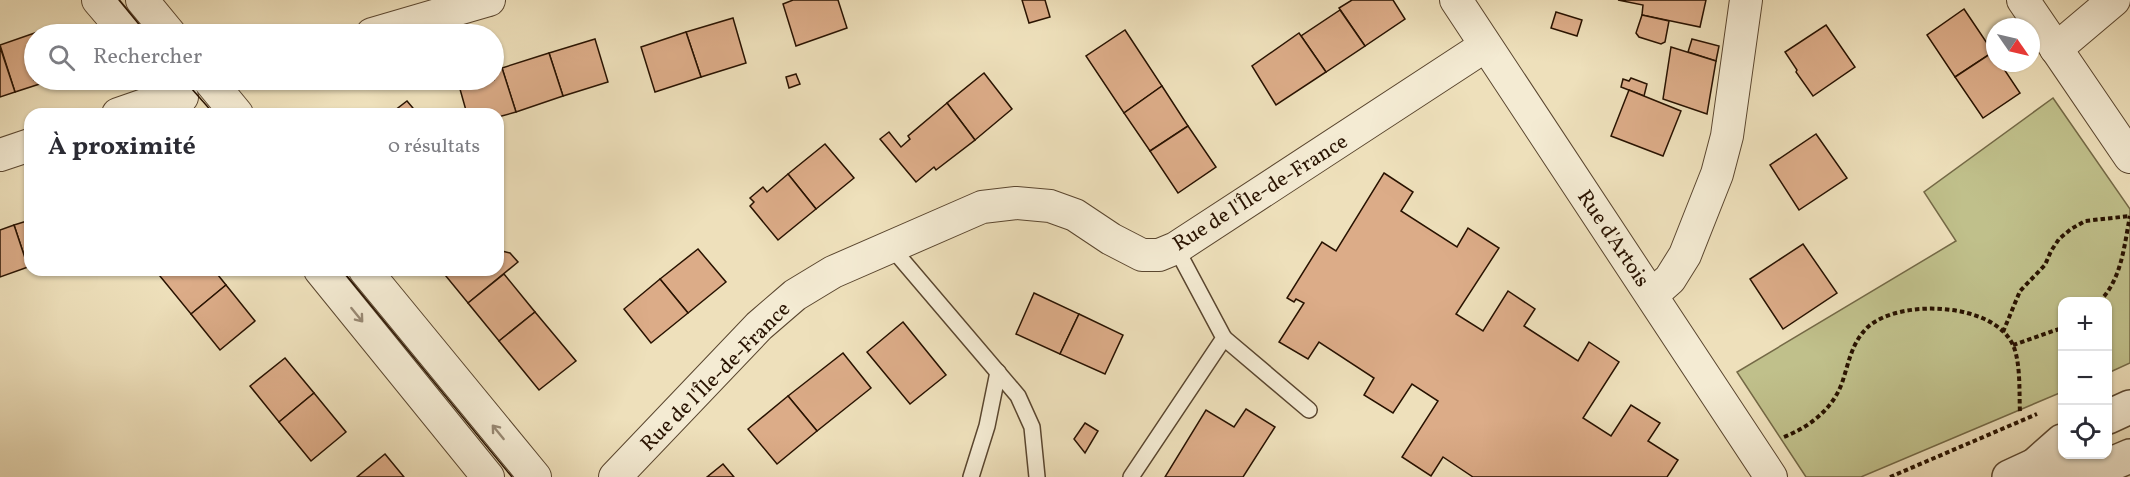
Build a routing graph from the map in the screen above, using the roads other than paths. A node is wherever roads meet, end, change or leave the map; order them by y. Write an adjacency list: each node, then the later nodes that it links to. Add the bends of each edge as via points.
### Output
1 (98, 0): 8 (street)
2 (142, 0): 9 (street)
3 (489, 0): 10 (street)
4 (1456, 0): 11 (street, Rue d'Artois)
5 (1746, 0): 24 (street, via 1727,136 1717,174 1685,255 1670,279)
6 (2023, 0): 12 (street)
7 (2114, 0): 12 (street)
8 (118, 24)
9 (162, 24)
10 (406, 24)
11 (1485, 46): 21 (street, Rue de l'Île-de-France); 24 (street, Rue d'Artois)
12 (2056, 49): 19 (street)
13 (222, 90): 16 (street)
14 (182, 97): 15 (street)
15 (135, 108)
16 (233, 108)
17 (24, 147): 18 (street)
18 (0, 155)
19 (2130, 157)
20 (891, 247): 21 (street, Rue de l'Île-de-France, via 982,207 1016,203 1050,206 1075,215 1142,255 1158,255); 26 (lane); 35 (street, Rue de l'Île-de-France, via 833,272 795,295 759,326)
21 (1176, 248): 25 (lane)
22 (325, 276): 33 (street, one-way to 33)
23 (370, 276): 34 (street, one-way to 23)
24 (1652, 295): 39 (street, Rue d'Artois)
25 (1224, 338): 28 (lane); 38 (lane)
26 (998, 372): 36 (lane); 37 (lane, via 1018,396 1032,427)
27 (2130, 407): 29 (street)
28 (1309, 410)
29 (2112, 415)
30 (2058, 444): 32 (street)
31 (2130, 456): 32 (street, via 2090,473)
32 (2022, 471)
33 (488, 477)
34 (535, 477)
35 (615, 477)
36 (971, 477)
37 (1037, 477)
38 (1131, 477)
39 (1771, 477)

